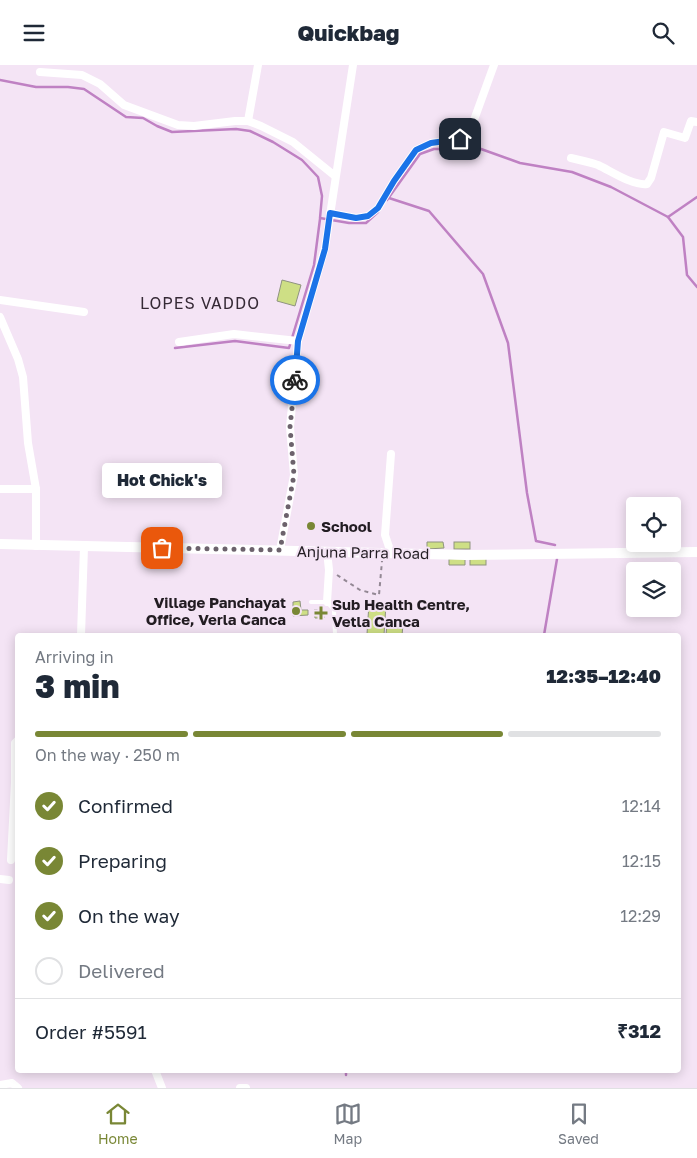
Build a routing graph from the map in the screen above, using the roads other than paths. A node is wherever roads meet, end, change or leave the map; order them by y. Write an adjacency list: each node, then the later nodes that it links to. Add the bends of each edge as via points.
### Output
1 (258, 65): 5 (street)
2 (353, 65): 8 (street)
3 (494, 65): 9 (street, via 470,131 460,139 431,143 416,150 378,208 368,216)
4 (40, 72): 5 (street, via 82,75 100,84 124,105 178,125)
5 (248, 121): 8 (street, via 294,142)
6 (697, 122): 7 (street, via 691,121 686,138 664,133 647,184)
7 (571, 158)
8 (335, 176): 9 (street)
9 (330, 215): 13 (street, via 325,249)
10 (0, 300): 11 (street)
11 (84, 312)
12 (0, 317): 17 (street, via 23,377 28,443)
13 (298, 341): 14 (street, via 234,334); 21 (street, via 290,427 294,475)
14 (178, 342)
15 (391, 454): 24 (street, via 385,535)
16 (0, 489): 17 (street)
17 (36, 489): 19 (street)
18 (0, 544): 19 (street, Anjuna Parra Road)
19 (36, 546): 20 (street, Anjuna Parra Road)
20 (84, 547): 21 (street, Anjuna Parra Road); 27 (street)
21 (280, 550): 22 (street, Anjuna Parra Road)
22 (327, 551): 24 (street, Anjuna Parra Road); 26 (street)
23 (697, 551): 24 (street, Anjuna Parra Road, via 466,555)
24 (387, 553)
25 (311, 602): 26 (lane)
26 (327, 602): 28 (lane, via 334,610)
27 (81, 633)
28 (335, 633)
29 (15, 743): 30 (street)
30 (15, 782)
31 (15, 782): 32 (street)
32 (11, 860)
33 (157, 1073): 36 (street)
34 (0, 1085): 35 (street, via 12,1083)
35 (18, 1088)
36 (162, 1088)
37 (240, 1088): 38 (street)
38 (246, 1088)

